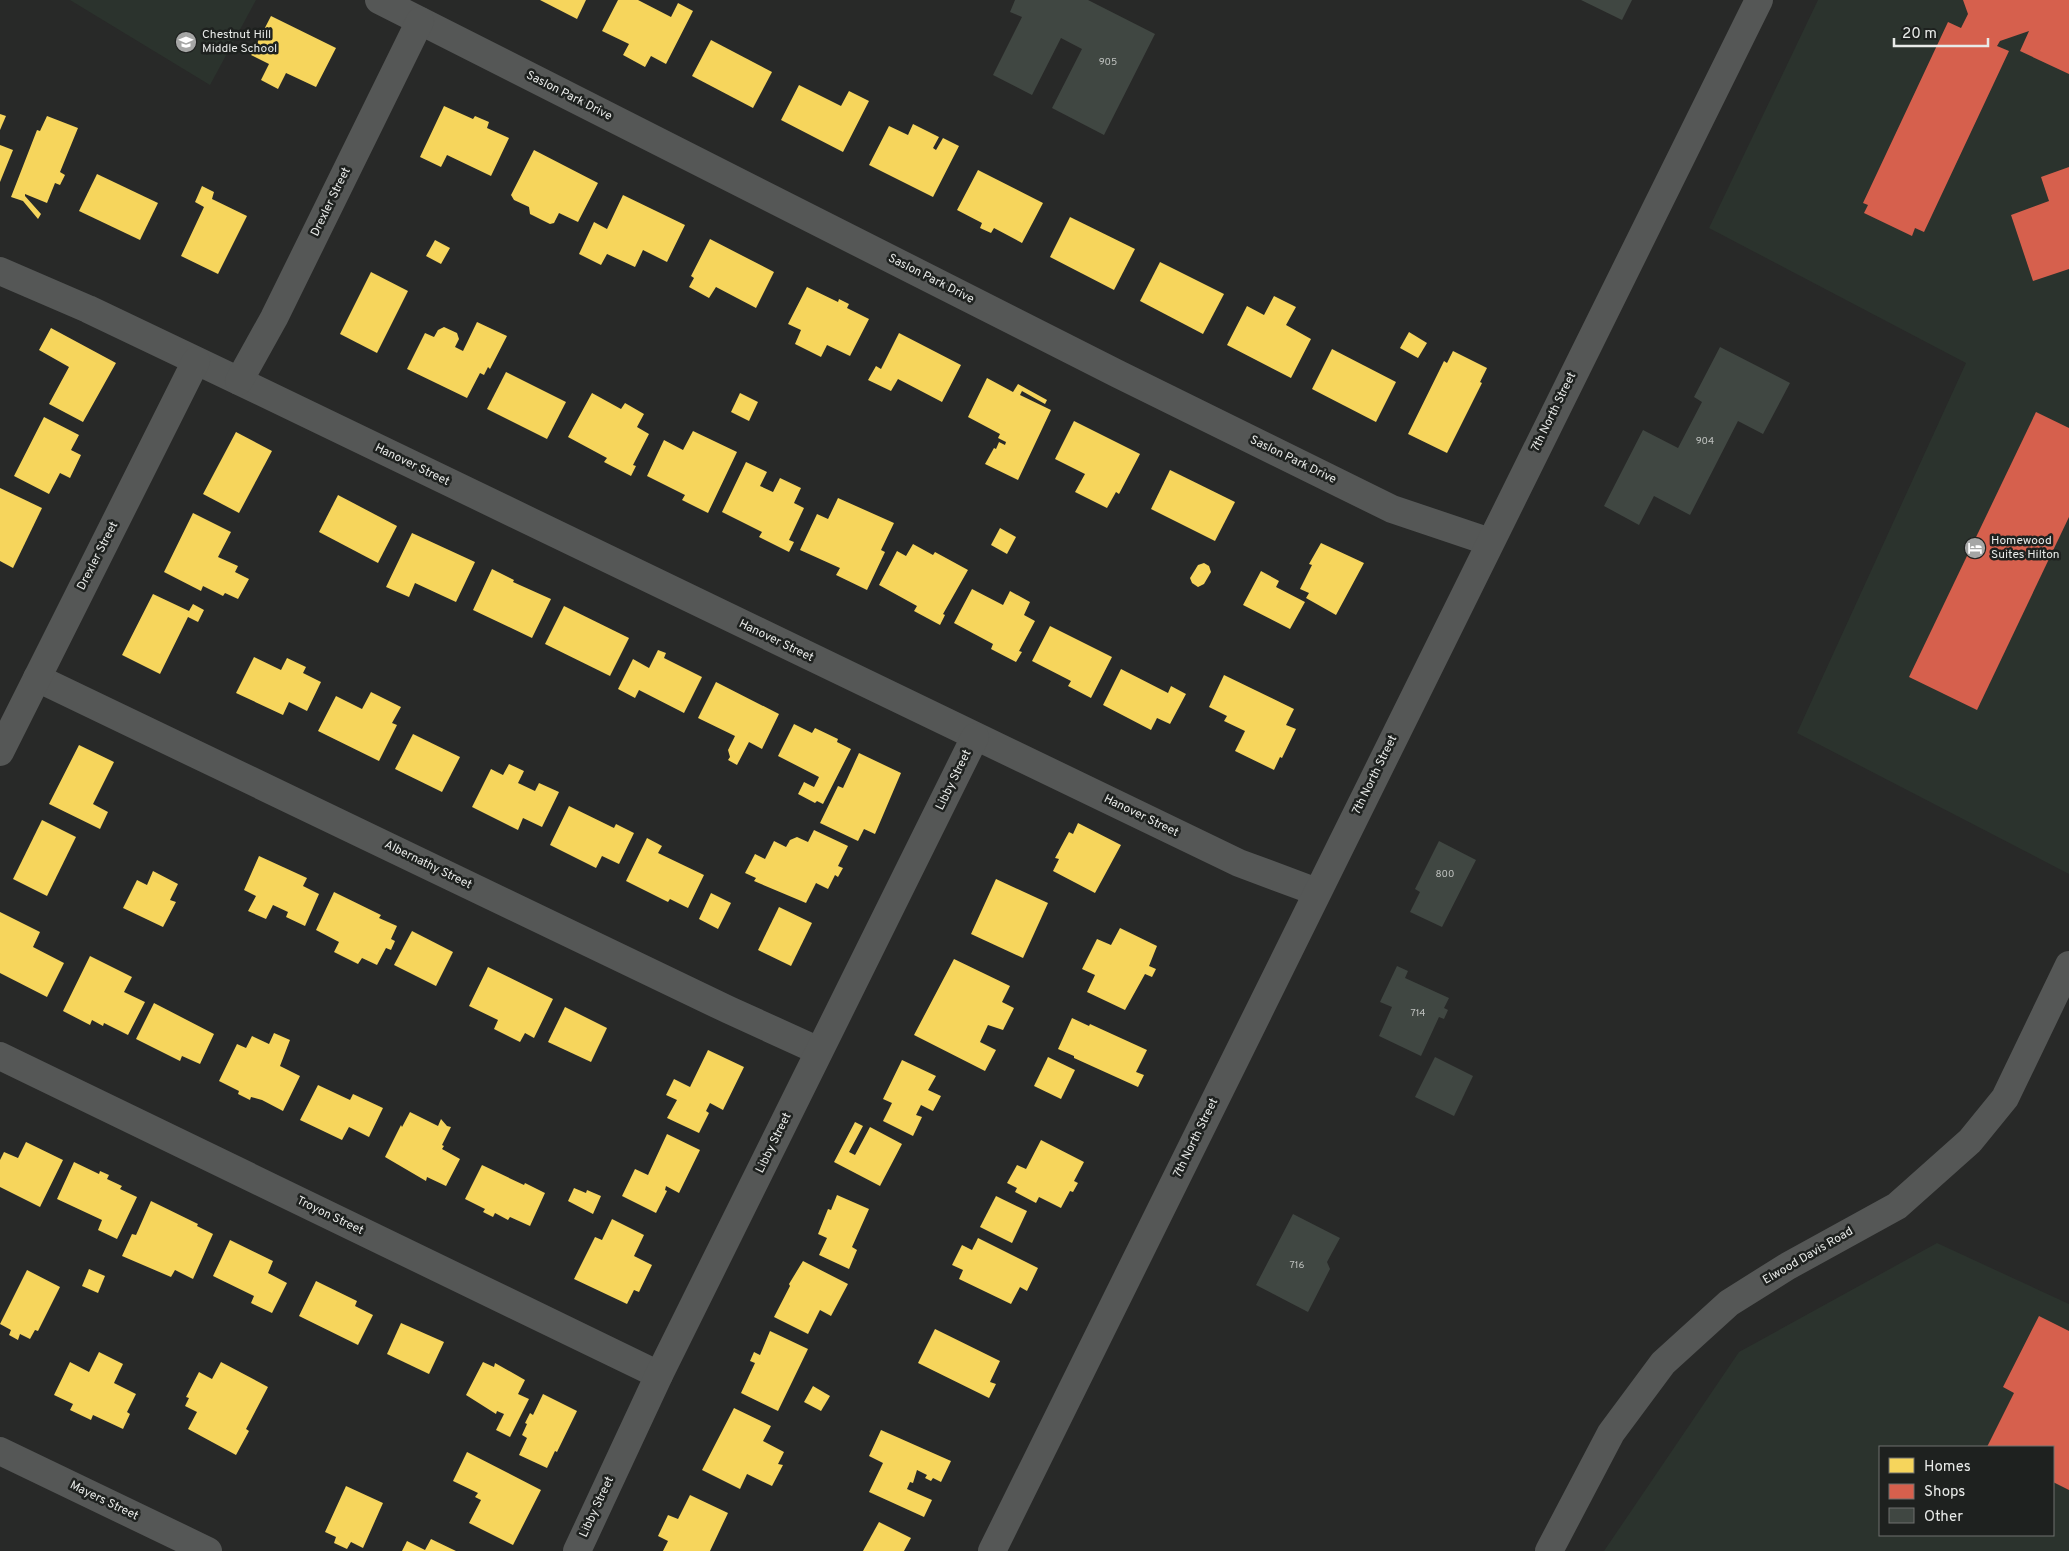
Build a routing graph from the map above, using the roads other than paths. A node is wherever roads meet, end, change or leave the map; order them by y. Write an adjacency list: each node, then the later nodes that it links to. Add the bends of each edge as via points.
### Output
1 (379, 0): 3 (street, Saslon Park Drive)
2 (1759, 0): 7 (street, 7th North Street)
3 (420, 21): 6 (street, Drexler Street, via 274,318); 7 (street, Saslon Park Drive, via 1392,510)
4 (0, 271): 5 (street)
5 (196, 361): 6 (street, Hanover Street); 8 (street, Drexler Street)
6 (239, 381): 9 (street, Hanover Street)
7 (1490, 542): 11 (street, 7th North Street)
8 (38, 678): 10 (street, Drexler Street); 13 (street, Albernathy Street)
9 (975, 737): 11 (street, Hanover Street, via 1239,863); 13 (street, Libby Street)
10 (0, 752)
11 (1317, 892): 19 (street, 7th North Street)
12 (2069, 965): 20 (street, Elwood Davis Road, via 2005,1098 1970,1141 1897,1206 1788,1266 1729,1304 1663,1362 1611,1433)
13 (819, 1051): 15 (street, Libby Street)
14 (0, 1056): 15 (street, Troyon Street)
15 (659, 1375): 18 (street, Libby Street)
16 (0, 1451): 17 (street, Mayers Street)
17 (208, 1551)
18 (577, 1551)
19 (992, 1551)
20 (1549, 1551)

